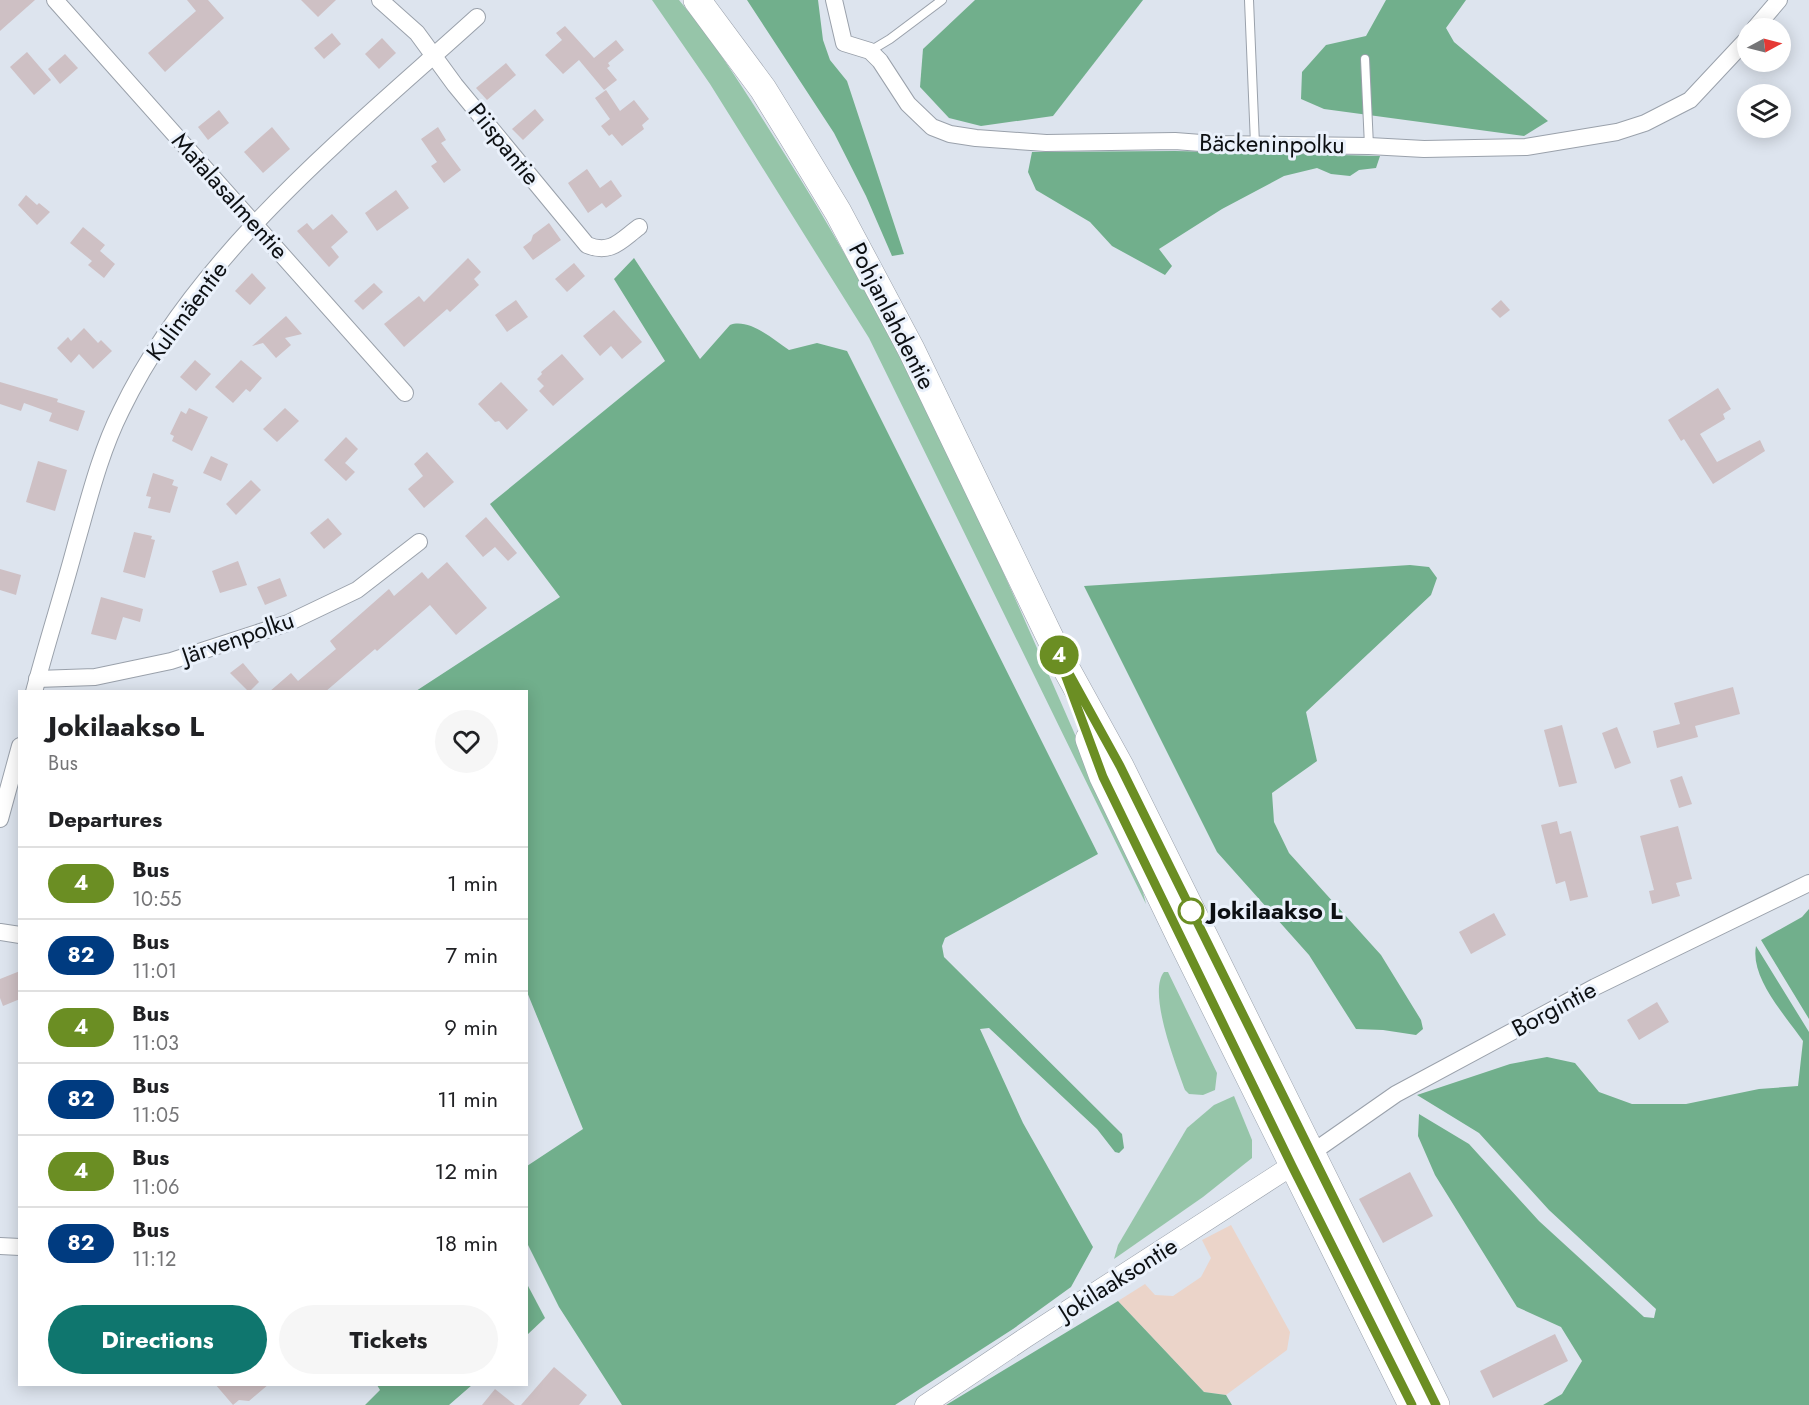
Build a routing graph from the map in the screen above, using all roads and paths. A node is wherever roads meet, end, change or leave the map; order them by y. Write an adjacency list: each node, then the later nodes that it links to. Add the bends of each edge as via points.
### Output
1 (55, 0): 16 (street, Matalasalmentie)
2 (380, 0): 12 (street, Piispantie, via 417,33)
3 (697, 0): 26 (highway, Pohjanlahdentie, via 763,89 838,212 911,349 1056,650 1120,766)
4 (834, 0): 11 (street, via 844,43)
5 (942, 0): 11 (lane)
6 (1249, 0): 14 (lane)
7 (1779, 0): 9 (street)
8 (477, 17): 12 (street, Kulimäentie)
9 (1764, 18)
10 (1737, 50): 15 (street, Bäckeninpolku, via 1690,100 1617,132 1526,147)
11 (870, 51): 14 (street, Bäckeninpolku, via 908,104 932,127 950,134 1046,142)
12 (434, 56): 16 (street, Kulimäentie); 17 (street, Piispantie, via 587,245 599,250 612,247)
13 (1365, 59): 15 (lane)
14 (1255, 144): 15 (street, Bäckeninpolku)
15 (1369, 146)
16 (255, 224): 18 (street, Matalasalmentie); 20 (street, Kulimäentie, via 157,344 120,411 92,487)
17 (639, 227)
18 (405, 393)
19 (419, 542): 20 (street, Järvenpolku, via 357,590 288,623 231,644 132,670)
20 (36, 685)
21 (18, 753): 22 (street)
22 (0, 819)
23 (1809, 883): 26 (street, Borgintie, via 1585,992 1396,1094)
24 (0, 932): 25 (street)
25 (18, 935)
26 (1301, 1160): 29 (street, Jokilaaksontie); 30 (highway, Pohjanlahdentie); 31 (highway, Pohjanlahdentie)
27 (0, 1246): 28 (street)
28 (18, 1247)
29 (925, 1405)
30 (1412, 1405)
31 (1436, 1405)

